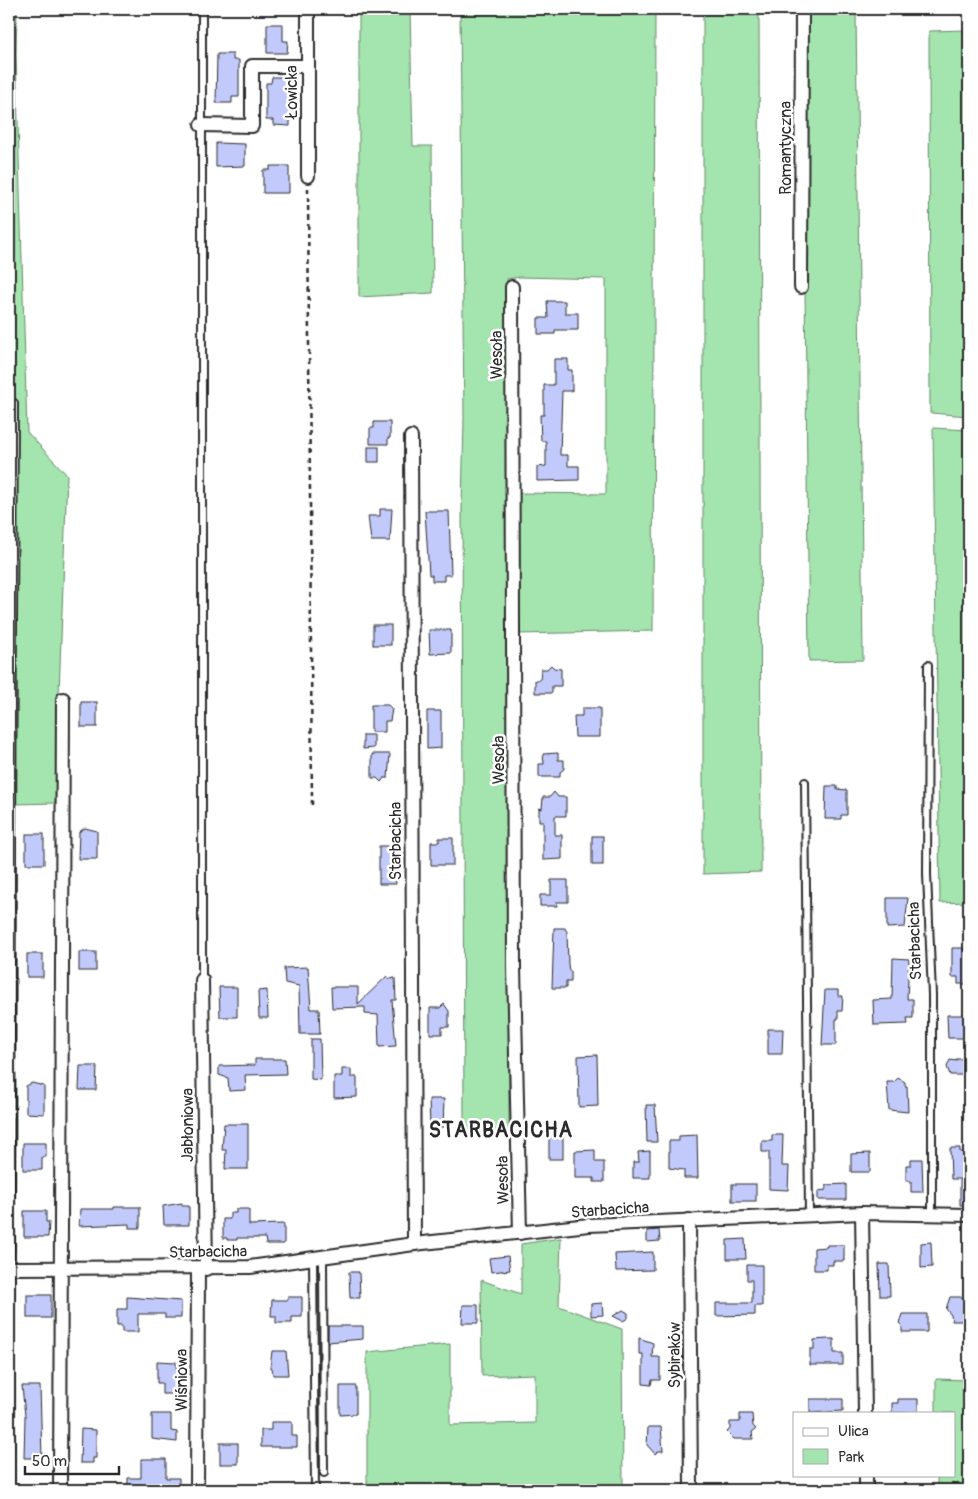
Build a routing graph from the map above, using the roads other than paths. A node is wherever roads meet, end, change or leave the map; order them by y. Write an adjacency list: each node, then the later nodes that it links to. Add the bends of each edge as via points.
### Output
1 (202, 9): 5 (lane)
2 (308, 9): 4 (street, Łowicka)
3 (802, 9): 8 (street, Romantyczna)
4 (308, 66): 5 (street, via 252,66 252,126); 6 (street, Łowicka)
5 (201, 125): 14 (lane)
6 (308, 176)
7 (512, 286): 20 (street, Wesoła, via 514,967)
8 (802, 287)
9 (14, 403): 23 (lane)
10 (410, 437): 21 (street, Starbacicha)
11 (928, 665): 16 (lane, Starbacicha, via 927,874 932,995)
12 (62, 699): 24 (street)
13 (805, 782): 18 (lane)
14 (202, 980): 25 (street, Jabłoniowa)
15 (862, 1213): 16 (street, Starbacicha); 18 (street, Starbacicha); 26 (street)
16 (932, 1215): 17 (street, Starbacicha)
17 (969, 1215)
18 (809, 1217): 19 (street, Starbacicha)
19 (689, 1220): 20 (street, Starbacicha, via 589,1225); 32 (street, Sybiraków)
20 (520, 1233): 21 (street, Starbacicha)
21 (414, 1244): 22 (street, Starbacicha)
22 (318, 1258): 25 (street, Starbacicha, via 250,1267); 27 (lane); 31 (lane)
23 (9, 1268): 24 (street, Starbacicha)
24 (61, 1268): 25 (street, Starbacicha); 29 (street)
25 (202, 1269): 30 (street, Wiśniowa)
26 (865, 1412)
27 (324, 1473)
28 (866, 1476): 33 (street)
29 (60, 1490)
30 (197, 1490)
31 (314, 1490)
32 (691, 1490)
33 (866, 1490)

